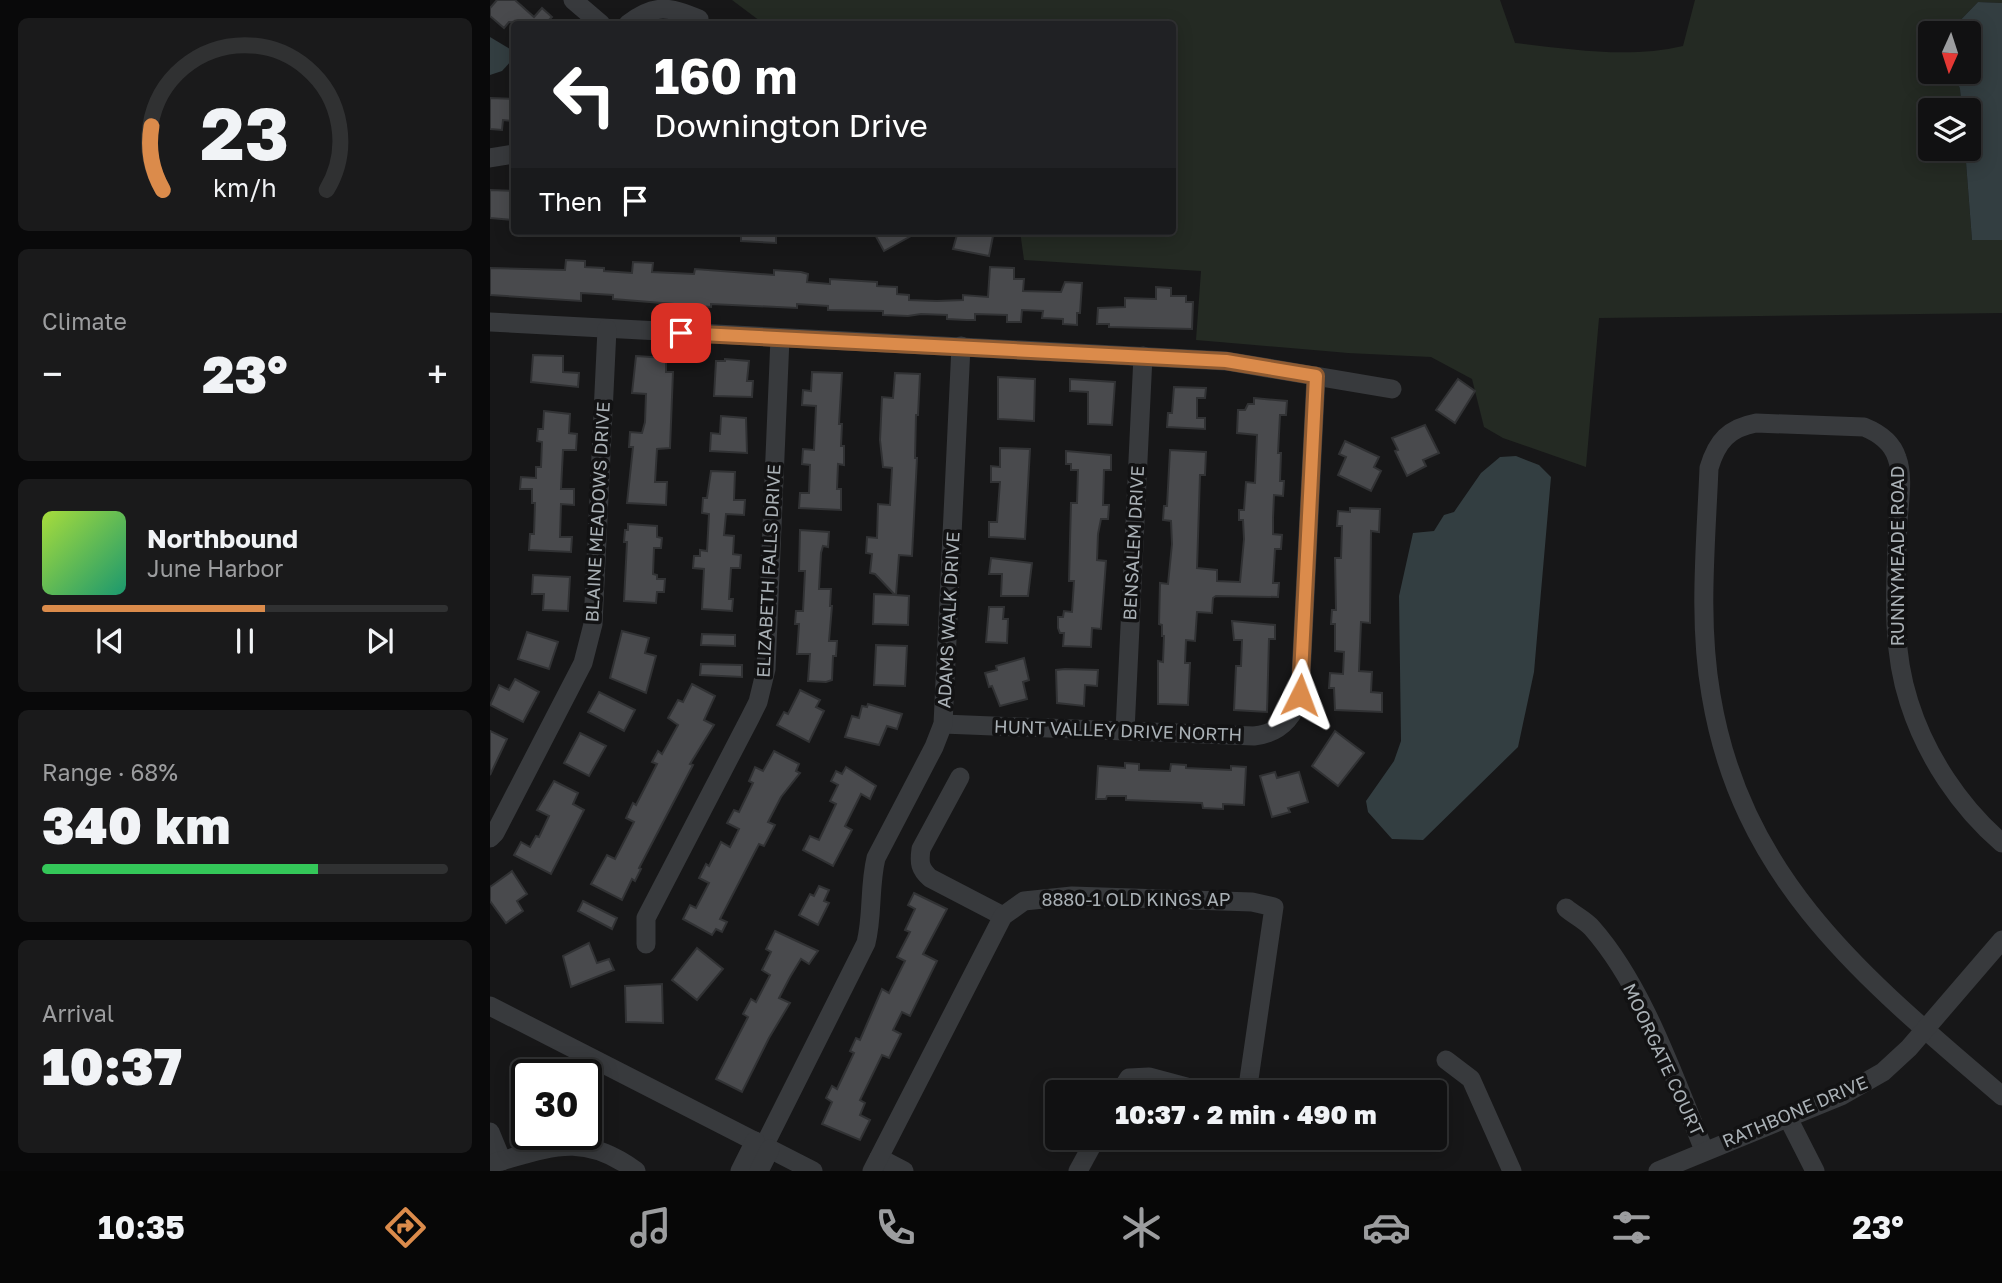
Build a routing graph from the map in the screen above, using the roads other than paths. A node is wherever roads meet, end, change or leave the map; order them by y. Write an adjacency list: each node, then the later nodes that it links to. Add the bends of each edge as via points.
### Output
1 (573, 0): 3 (street)
2 (699, 19): 4 (street, via 670,7)
3 (598, 21)
4 (633, 21)
5 (511, 154): 6 (street)
6 (490, 158)
7 (490, 323): 8 (street)
8 (607, 329): 9 (street); 17 (street, BLAINE MEADOWS DRIVE, via 590,643)
9 (780, 338): 10 (street); 22 (street, ELIZABETH FALLS DRIVE, via 766,669 750,718 646,918)
10 (961, 346): 11 (street); 14 (street, ADAMS WALK DRIVE)
11 (1143, 356): 12 (street, via 1226,361); 15 (street, BENSALEM DRIVE)
12 (1316, 376): 13 (street); 15 (street, HUNT VALLEY DRIVE NORTH, via 1300,695 1288,721 1278,730 1254,736)
13 (1392, 389)
14 (943, 724): 15 (street, HUNT VALLEY DRIVE NORTH); 32 (street, ADAMS WALK DRIVE, via 876,859 866,943)
15 (1125, 731)
16 (960, 777): 20 (street, via 921,849 922,870)
17 (490, 838)
18 (2002, 843): 24 (street, RUNNYMEADE ROAD, via 1965,806 1942,774 1909,702 1895,612 1900,471 1892,448 1877,432 1864,427 1756,423 1726,434 1715,448 1709,468 1704,586 1711,696 1727,757 1744,806 1782,878 1868,980)
19 (1566, 908): 34 (street, MOORGATE COURT, via 1591,927 1618,966 1661,1049)
20 (1003, 916): 28 (street, 8880-1 OLD KINGS AP, via 1024,901 1072,896 1240,901 1274,907); 36 (street)
21 (2002, 940): 24 (street, RATHBONE DRIVE)
22 (646, 944)
23 (490, 1006): 32 (street)
24 (1924, 1029): 29 (street); 30 (street, RATHBONE DRIVE, via 1899,1058 1866,1083)
25 (1446, 1060): 43 (street, via 1471,1079)
26 (1128, 1080): 27 (street)
27 (1160, 1080)
28 (1249, 1080)
29 (2002, 1096)
30 (1788, 1118): 34 (street, RATHBONE DRIVE); 45 (street)
31 (490, 1132): 35 (street)
32 (763, 1146): 38 (street); 39 (street); 40 (street)
33 (1089, 1150): 42 (street)
34 (1704, 1150): 44 (street, RATHBONE DRIVE)
35 (496, 1162): 37 (street, via 537,1150 584,1146 605,1151)
36 (875, 1165): 41 (street)
37 (636, 1171)
38 (740, 1171)
39 (760, 1171)
40 (813, 1171)
41 (904, 1171)
42 (1078, 1171)
43 (1512, 1171)
44 (1658, 1171)
45 (1815, 1171)

